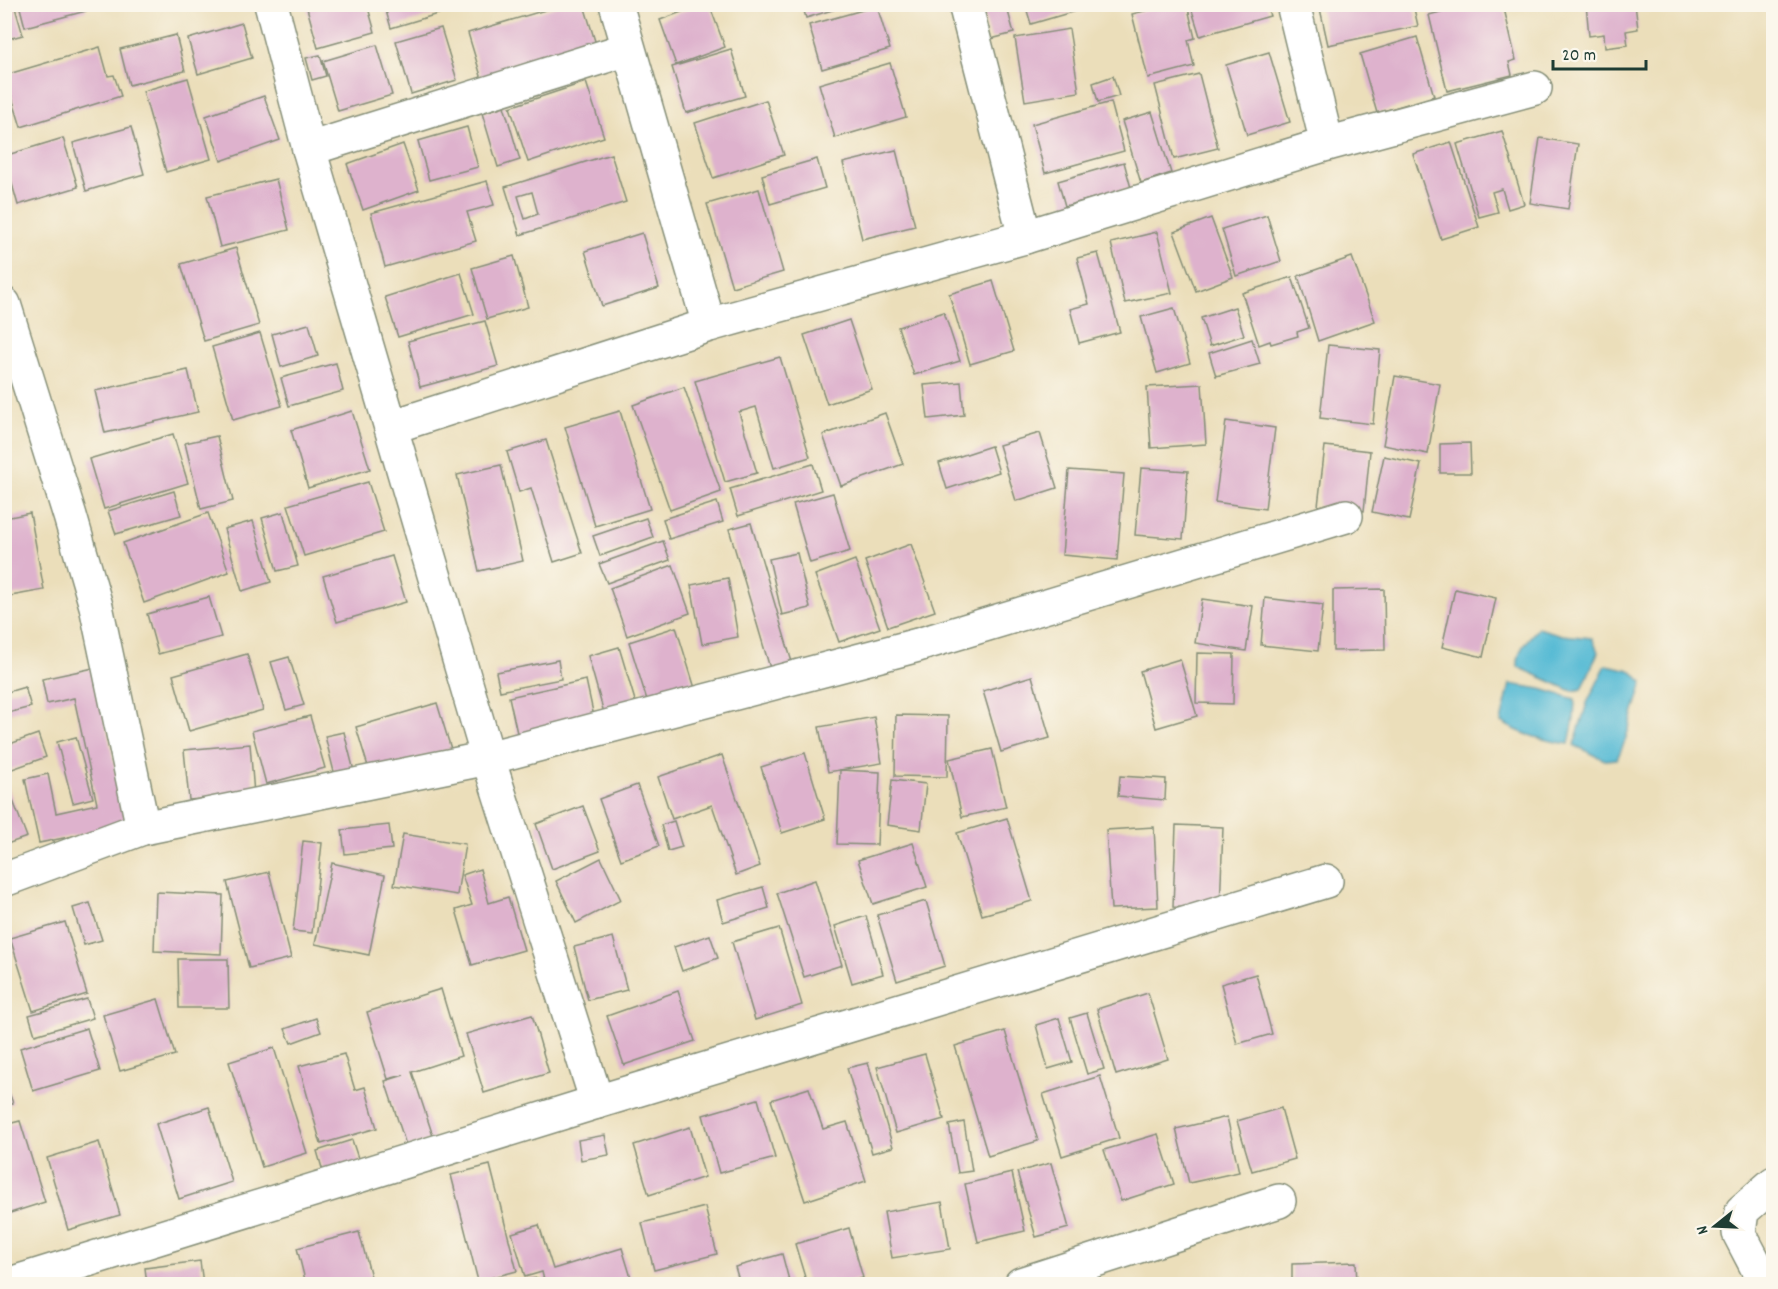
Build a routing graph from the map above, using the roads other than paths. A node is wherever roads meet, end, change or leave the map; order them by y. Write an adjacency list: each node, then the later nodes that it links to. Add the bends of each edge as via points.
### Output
1 (272, 4): 8 (street)
2 (615, 4): 5 (street)
3 (965, 4): 9 (street)
4 (1293, 4): 7 (street)
5 (628, 49): 8 (street); 11 (street)
6 (1535, 88): 7 (street)
7 (1327, 144): 9 (street)
8 (309, 149): 12 (street)
9 (1025, 237): 11 (street)
10 (4, 304): 15 (street, via 96,606)
11 (709, 326): 12 (street)
12 (391, 427): 14 (street)
13 (1346, 516): 14 (street, via 918,645)
14 (488, 758): 15 (street); 18 (street)
15 (143, 828): 16 (street)
16 (4, 880)
17 (1326, 881): 18 (street)
18 (597, 1102): 22 (street)
19 (1773, 1183): 24 (street, via 1742,1211 1739,1233)
20 (1279, 1201): 21 (street)
21 (1062, 1278): 23 (street)
22 (10, 1284)
23 (1021, 1284)
24 (1769, 1284)

